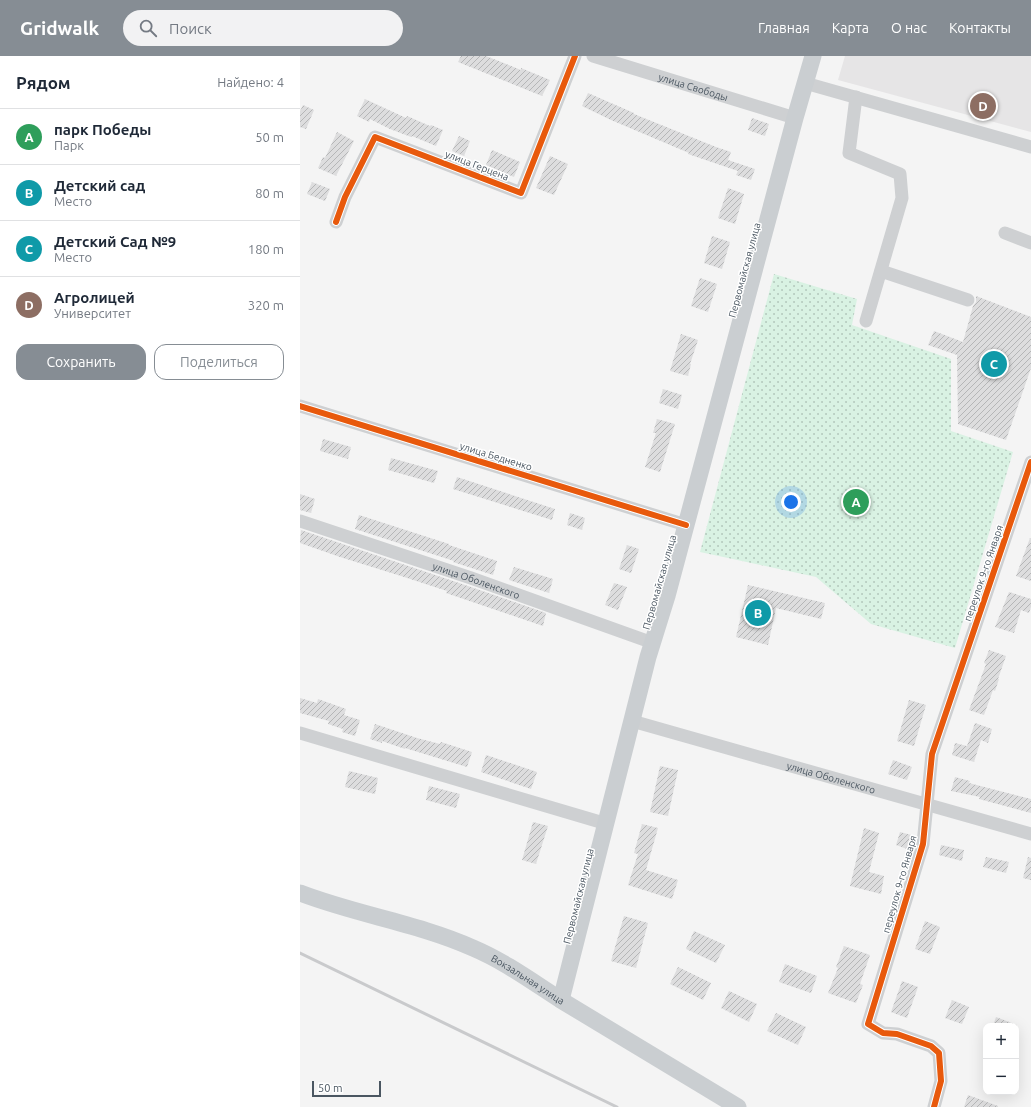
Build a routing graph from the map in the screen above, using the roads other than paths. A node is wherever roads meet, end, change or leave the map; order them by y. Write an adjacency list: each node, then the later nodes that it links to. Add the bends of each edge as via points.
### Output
1 (575, 56): 8 (street, улица Герцена, via 521,193 375,137 344,198)
2 (593, 56): 6 (street, улица Свободы)
3 (813, 56): 4 (main road, Первомайская улица)
4 (805, 83): 5 (street); 6 (main road, Первомайская улица)
5 (856, 97): 7 (street); 11 (street, via 849,153 900,174 902,198)
6 (795, 118): 17 (main road, Первомайская улица)
7 (1031, 146)
8 (336, 222)
9 (1005, 234): 10 (street)
10 (1031, 243)
11 (881, 271): 12 (street); 13 (street)
12 (968, 300)
13 (866, 321)
14 (300, 406): 17 (street, улица Бедненко)
15 (1031, 462): 21 (street, переулок 9-го Января, via 932,754)
16 (300, 521): 18 (street, улица Оболенского, via 471,578)
17 (686, 525): 18 (main road, Первомайская улица, via 668,596)
18 (652, 643): 19 (main road, Первомайская улица)
19 (632, 722): 21 (street, улица Оболенского); 22 (main road, Первомайская улица)
20 (300, 733): 22 (street)
21 (927, 804): 23 (street, улица Оболенского); 27 (street, переулок 9-го Января, via 923,844 868,1024 883,1033 897,1034 931,1046 939,1053 941,1081)
22 (607, 824): 25 (main road, Первомайская улица)
23 (1031, 834)
24 (300, 894): 25 (main road, Вокзальная улица, via 434,933 474,948 520,973)
25 (561, 1000): 26 (main road, Вокзальная улица)
26 (738, 1107)
27 (934, 1107)

